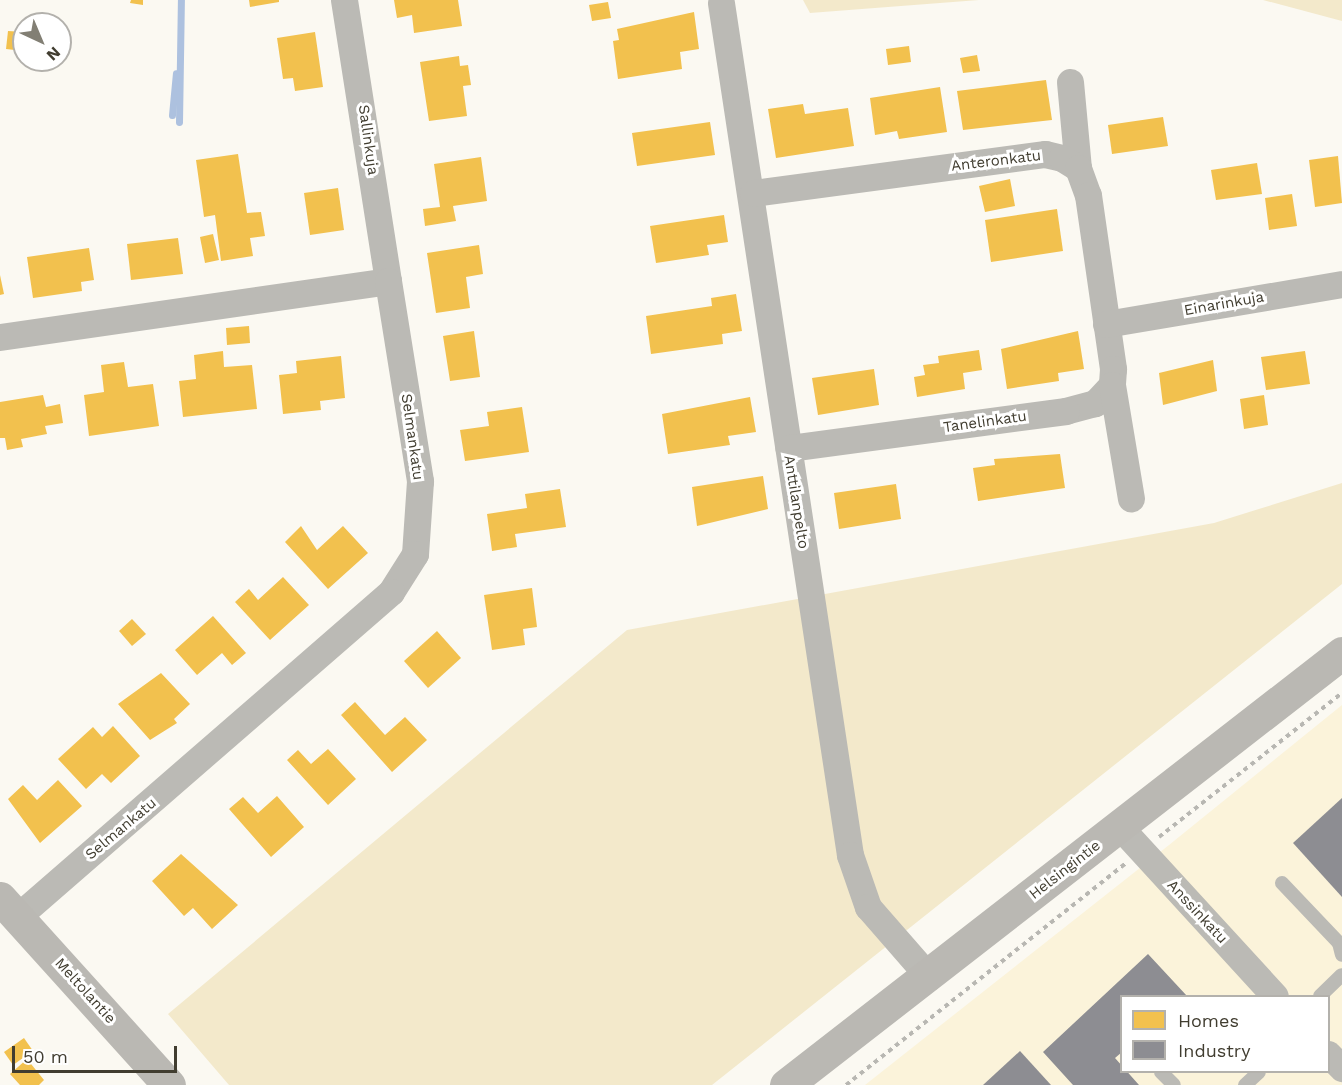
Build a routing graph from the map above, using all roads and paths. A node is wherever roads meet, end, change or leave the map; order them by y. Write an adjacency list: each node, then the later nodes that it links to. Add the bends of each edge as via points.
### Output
1 (344, 0): 6 (street, Sallinkuja)
2 (721, 3): 5 (street, Anttilanpelto)
3 (1070, 82): 4 (street)
4 (1078, 168): 5 (street, Anteronkatu, via 1045,154); 8 (street, via 1088,195)
5 (753, 193): 11 (street, Anttilanpelto)
6 (388, 281): 9 (street); 18 (street, Selmankatu, via 420,481 416,554 391,592)
7 (1342, 284): 8 (street, Einarinkuja)
8 (1106, 324): 10 (street)
9 (0, 337)
10 (1112, 385): 11 (street, Tanelinkatu, via 1095,402 1066,411); 12 (street)
11 (788, 448): 21 (street, Anttilanpelto, via 857,884 868,907)
12 (1131, 498)
13 (1342, 652): 15 (main road, Helsingintie)
14 (1342, 693): 16 (path)
15 (1120, 827): 16 (street, Anssinkatu); 21 (main road, Helsingintie)
16 (1141, 852): 22 (street, Anssinkatu); 30 (path)
17 (1281, 883): 19 (lane, via 1339,944)
18 (9, 907): 28 (main road, Meltolantie)
19 (1342, 955)
20 (1342, 975): 23 (lane)
21 (929, 977): 29 (main road, Helsingintie)
22 (1274, 995)
23 (1321, 995)
24 (1330, 1055): 25 (street)
25 (1342, 1068)
26 (1163, 1073): 31 (lane)
27 (1257, 1073): 32 (lane)
28 (169, 1085)
29 (786, 1085)
30 (846, 1085)
31 (1173, 1085)
32 (1245, 1085)

